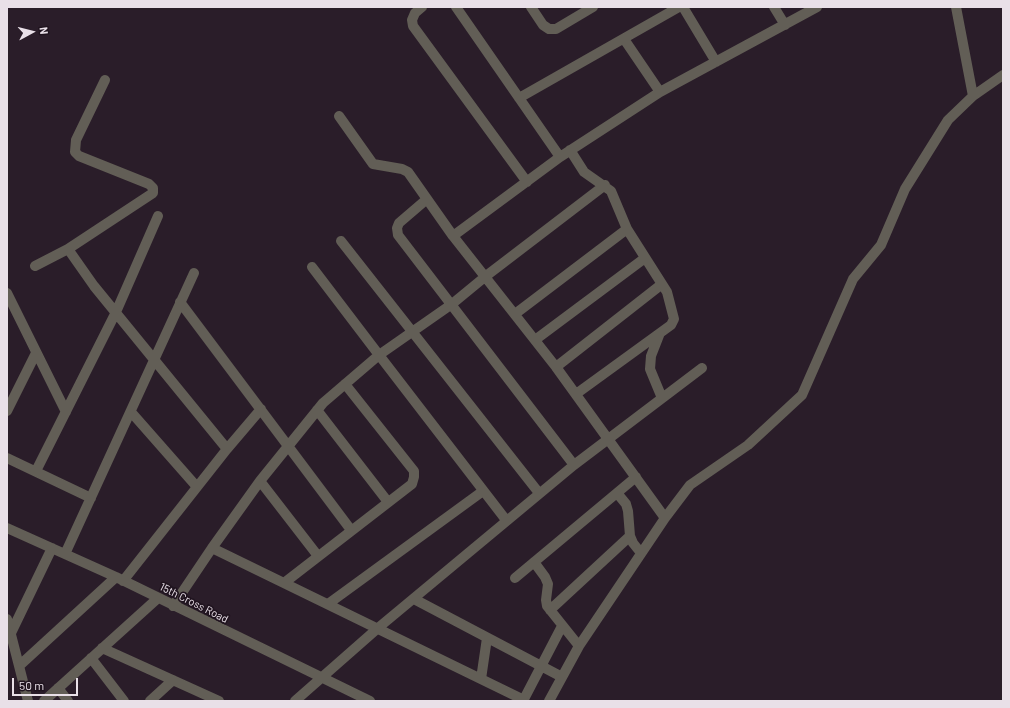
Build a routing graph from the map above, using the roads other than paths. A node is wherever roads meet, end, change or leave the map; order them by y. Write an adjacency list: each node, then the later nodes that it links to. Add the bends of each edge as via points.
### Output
1 (422, 7): 21 (street, via 415,13 413,26)
2 (456, 7): 17 (street)
3 (531, 7): 4 (street, via 543,25 549,29 556,29)
4 (593, 7)
5 (679, 7): 11 (street)
6 (683, 7): 12 (street)
7 (774, 7): 10 (street)
8 (817, 7): 10 (street)
9 (956, 7): 16 (street)
10 (785, 25): 12 (street)
11 (624, 39): 15 (street); 17 (street)
12 (716, 62): 15 (street)
13 (1003, 75): 16 (street)
14 (104, 80): 28 (street, via 76,140 75,152 79,156 149,184 153,188 153,193)
15 (660, 92): 19 (street)
16 (972, 96): 70 (street, via 948,120 905,189 881,245 853,279 802,395 748,445 690,485)
17 (519, 98): 20 (street)
18 (339, 116): 23 (street, via 370,160 379,166 408,172)
19 (570, 150): 20 (street); 22 (street, via 584,172)
20 (560, 157): 21 (street)
21 (527, 182): 26 (street)
22 (605, 185): 25 (street, via 612,191); 33 (street)
23 (427, 200): 26 (street); 37 (street, via 399,223 398,235)
24 (158, 216): 38 (street)
25 (627, 229): 29 (street); 39 (street)
26 (453, 236): 33 (street)
27 (341, 241): 40 (street)
28 (68, 249): 30 (street); 38 (street)
29 (645, 258): 34 (street); 42 (street)
30 (34, 266)
31 (312, 267): 44 (street)
32 (194, 273): 36 (street)
33 (486, 276): 37 (street); 39 (street)
34 (662, 284): 41 (street, via 667,292 674,319 671,325); 46 (street)
35 (8, 298): 43 (street)
36 (180, 302): 45 (street); 51 (street)
37 (452, 304): 40 (street); 60 (street)
38 (116, 312): 45 (street); 54 (street)
39 (514, 314): 42 (street)
40 (413, 331): 44 (street); 67 (street)
41 (660, 333): 49 (street); 50 (street, via 651,356 650,369)
42 (535, 340): 46 (street)
43 (36, 353): 53 (street); 54 (street)
44 (379, 355): 48 (street); 65 (street)
45 (155, 360): 55 (street); 58 (street)
46 (556, 367): 49 (street)
47 (702, 368): 50 (street)
48 (345, 384): 52 (street); 69 (street, via 414,472 412,484)
49 (576, 394): 56 (street)
50 (662, 398): 56 (street)
51 (261, 409): 57 (street); 58 (street)
52 (317, 410): 57 (street); 69 (street)
53 (7, 411)
54 (66, 412): 61 (street)
55 (131, 412): 64 (street); 68 (street)
56 (608, 438): 60 (street); 62 (street)
57 (288, 446): 63 (street); 73 (street)
58 (227, 449): 64 (street)
59 (7, 458): 61 (street)
60 (574, 465): 67 (street)
61 (36, 471): 68 (street)
62 (636, 477): 66 (street); 70 (street)
63 (260, 481): 76 (street); 79 (street)
64 (197, 487): 82 (street)
65 (483, 491): 71 (street); 86 (street)
66 (617, 493): 74 (street, via 626,504); 80 (street)
67 (539, 494): 71 (street)
68 (91, 498): 78 (street)
69 (388, 502): 73 (street)
70 (665, 518): 77 (street)
71 (506, 520): 85 (street)
72 (7, 528): 75 (street, 15th Cross Road)
73 (351, 530): 79 (street)
74 (630, 536): 77 (street); 88 (street)
75 (52, 548): 78 (street, 15th Cross Road); 92 (street)
76 (212, 548): 83 (street); 87 (street)
77 (641, 553): 94 (street)
78 (65, 554): 82 (street, 15th Cross Road)
79 (318, 556): 83 (street)
80 (534, 562): 81 (street); 88 (street, via 548,584 546,600)
81 (516, 578)
82 (119, 579): 84 (street, 15th Cross Road); 97 (street)
83 (284, 583): 86 (street)
84 (158, 598): 87 (street, 15th Cross Road); 95 (street)
85 (414, 599): 91 (street); 93 (street)
86 (328, 604): 91 (street)
87 (173, 606): 99 (street, 15th Cross Road)
88 (550, 610): 90 (street)
89 (7, 619): 92 (street)
90 (562, 626): 94 (street); 98 (street)
91 (378, 628): 99 (street); 101 (street)
92 (9, 633): 97 (street)
93 (487, 638): 98 (street); 101 (street)
94 (579, 646): 100 (street)
95 (102, 648): 96 (street); 102 (street)
96 (91, 658): 103 (street); 109 (street)
97 (19, 666): 106 (street)
98 (541, 666): 100 (street); 105 (street)
99 (323, 677): 111 (street); 112 (street, 15th Cross Road)
100 (562, 677): 113 (street)
101 (481, 679): 105 (street)
102 (173, 680): 104 (street); 110 (street)
103 (58, 688): 107 (street); 108 (street)
104 (216, 700)
105 (523, 700)
106 (28, 701)
107 (44, 701)
108 (68, 701)
109 (124, 701)
110 (150, 701)
111 (295, 701)
112 (370, 701)
113 (549, 701)

